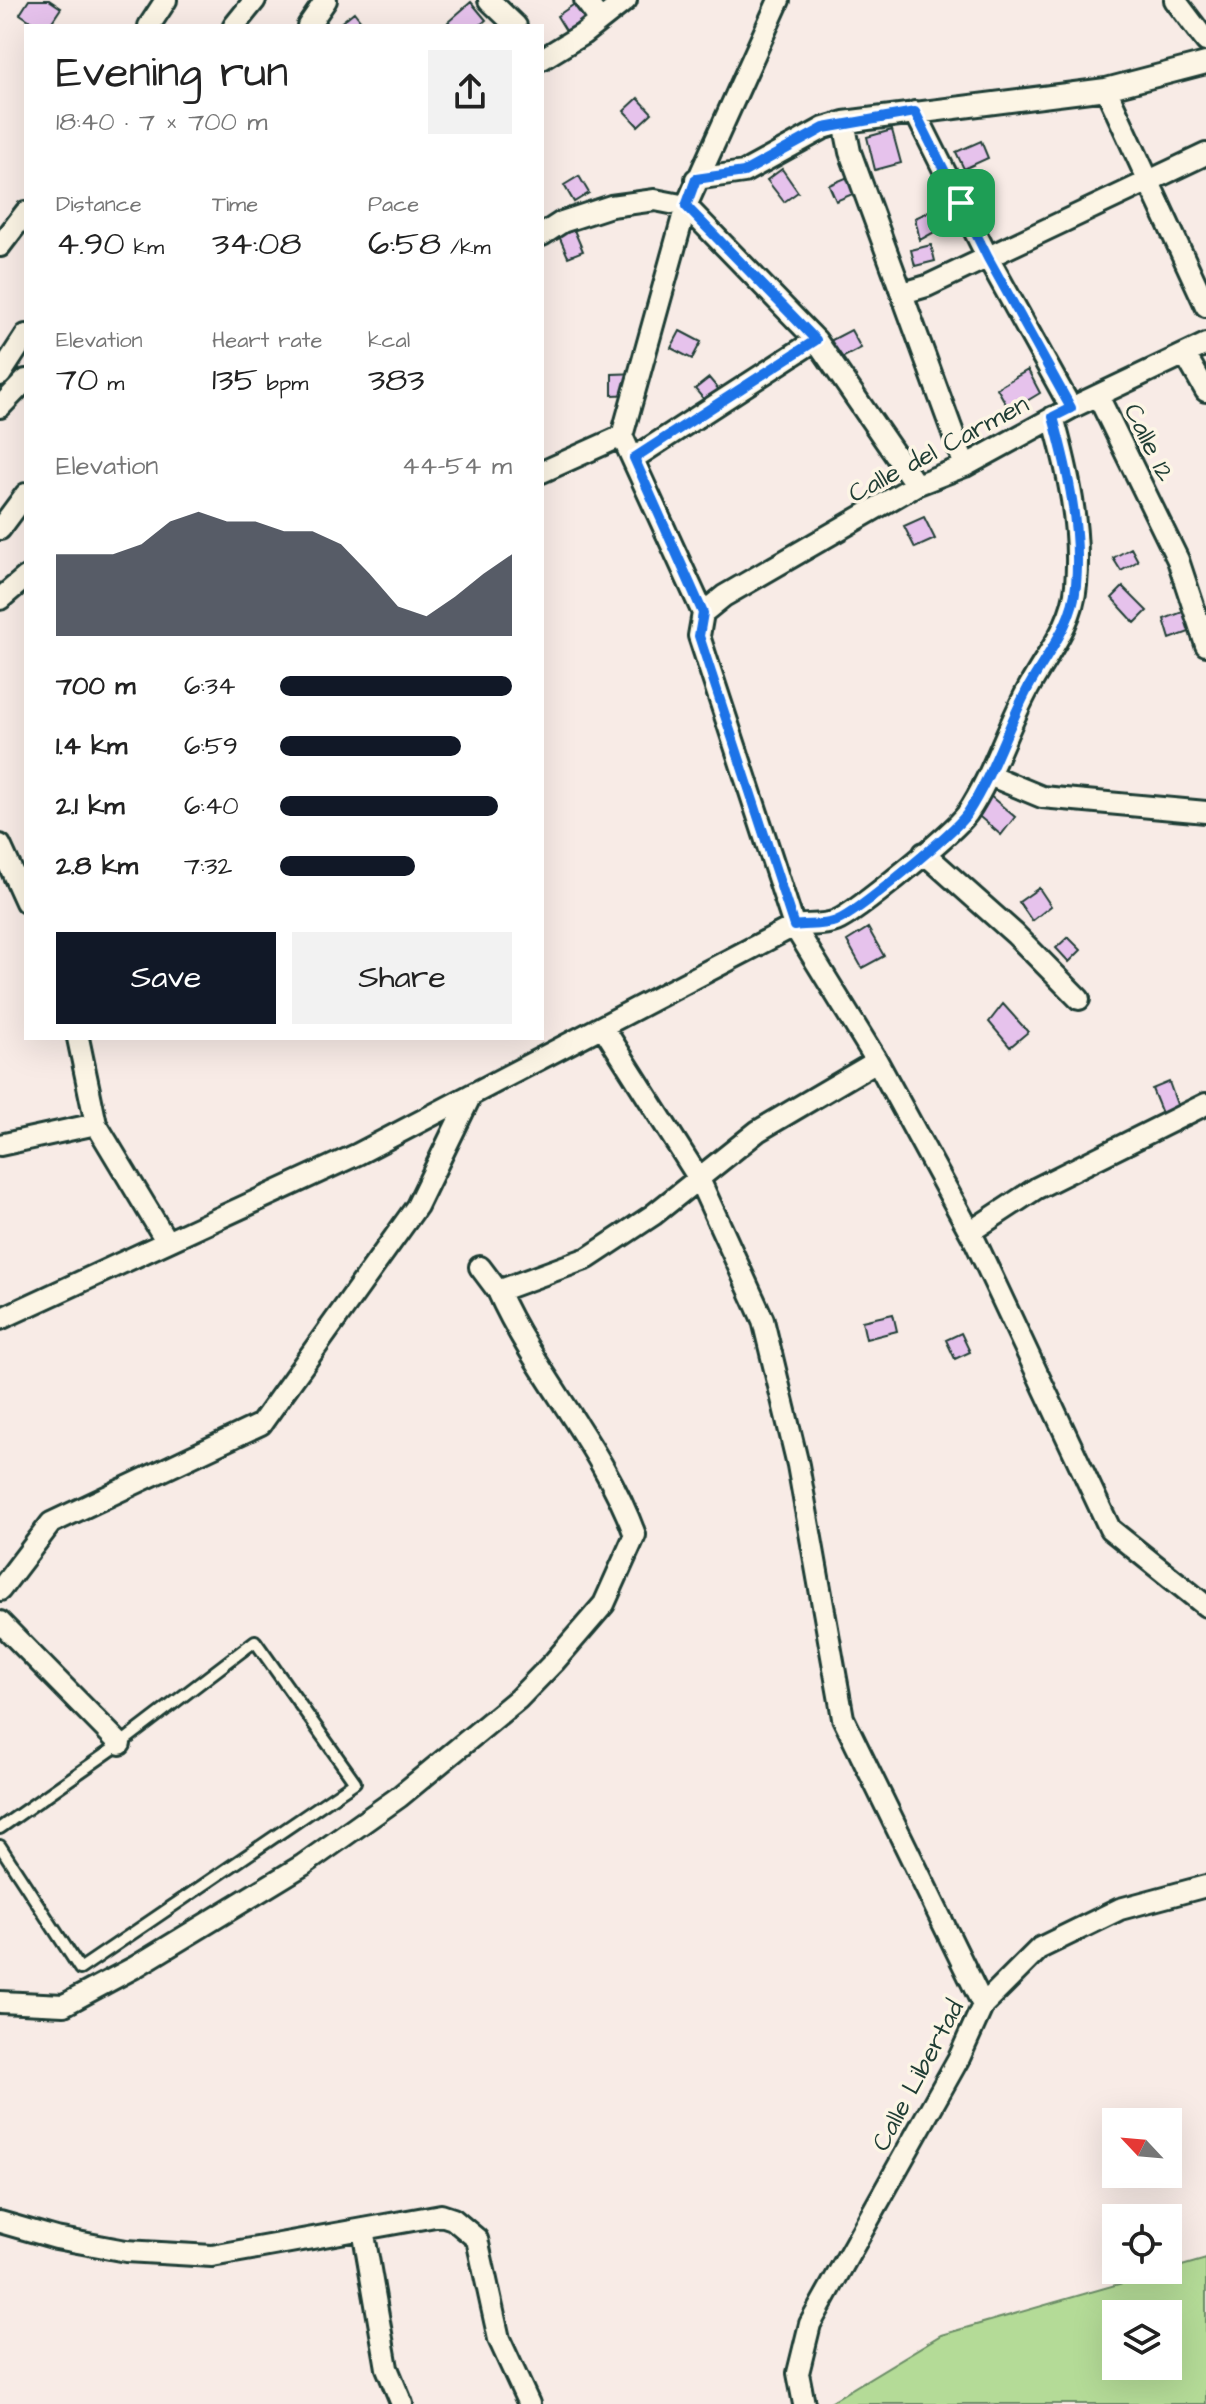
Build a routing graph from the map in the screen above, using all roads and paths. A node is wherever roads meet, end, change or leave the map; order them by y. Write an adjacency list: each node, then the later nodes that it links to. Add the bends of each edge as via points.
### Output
1 (255, 0): 11 (street)
2 (326, 0): 12 (street)
3 (489, 0): 13 (street)
4 (585, 0): 9 (street)
5 (626, 0): 9 (street)
6 (779, 0): 21 (street)
7 (1175, 0): 14 (street)
8 (164, 1): 10 (street)
9 (600, 20): 15 (street)
10 (150, 24)
11 (236, 24)
12 (309, 24)
13 (514, 24)
14 (1206, 41)
15 (544, 54)
16 (1206, 63): 17 (street)
17 (1106, 89): 18 (street); 22 (street)
18 (915, 112): 19 (street); 27 (street)
19 (844, 122): 21 (street, via 744,172); 28 (street, via 850,152)
20 (1206, 154): 22 (street)
21 (696, 179): 23 (street)
22 (1148, 180): 27 (street); 29 (street)
23 (686, 206): 25 (street, via 655,200 611,206); 31 (street); 40 (street)
24 (24, 215): 26 (street)
25 (544, 234)
26 (0, 246)
27 (988, 258): 28 (street); 39 (street)
28 (903, 293): 42 (street)
29 (1206, 306)
30 (24, 338): 34 (street)
31 (816, 340): 41 (street); 44 (street)
32 (1206, 344): 33 (street, Calle del Carmen)
33 (1186, 356): 36 (street); 37 (street, Calle del Carmen)
34 (0, 375)
35 (24, 382): 38 (street)
36 (1206, 391)
37 (1098, 396): 39 (street, Calle del Carmen); 50 (street, Calle 12, via 1178,560)
38 (0, 407)
39 (1062, 413): 42 (street, Calle del Carmen); 51 (street, via 1076,586 1065,627 1027,690)
40 (622, 436): 41 (street); 43 (street)
41 (634, 458): 49 (street)
42 (965, 466): 44 (street, Calle del Carmen)
43 (544, 471)
44 (916, 485): 49 (street, Calle del Carmen)
45 (24, 497): 46 (street)
46 (0, 529)
47 (24, 579): 48 (street)
48 (0, 599)
49 (703, 613): 56 (street, via 699,636)
50 (1206, 645)
51 (989, 775): 52 (street, via 1042,797); 54 (street, via 965,817)
52 (1206, 812)
53 (0, 845): 55 (street)
54 (924, 853): 56 (street, via 836,921); 57 (street)
55 (24, 898)
56 (794, 926): 58 (street); 60 (street)
57 (1079, 999)
58 (603, 1027): 61 (street); 65 (street)
59 (78, 1040): 63 (street)
60 (877, 1061): 65 (street, via 758,1131); 66 (street)
61 (470, 1097): 67 (street); 71 (street, via 417,1206 261,1424 51,1523)
62 (1206, 1104): 66 (street, via 1037,1188)
63 (96, 1124): 64 (street); 67 (street)
64 (0, 1145)
65 (698, 1177): 69 (street, via 588,1258); 79 (street, via 763,1320 798,1465 843,1718)
66 (970, 1232): 72 (street, via 1110,1529)
67 (167, 1242): 70 (street)
68 (480, 1267): 69 (street)
69 (498, 1291): 78 (street, via 517,1333 620,1494 635,1535 604,1604 518,1699 399,1797 303,1865 64,2005)
70 (0, 1319)
71 (0, 1590)
72 (1206, 1606)
73 (0, 1622): 74 (street)
74 (120, 1744): 75 (lane); 76 (lane, via 255,1641 355,1782 80,1969)
75 (0, 1828)
76 (0, 1846)
77 (1206, 1886): 79 (street, Calle Libertad, via 1120,1909 1040,1948)
78 (0, 2002)
79 (983, 2005): 84 (street, Calle Libertad, via 960,2056 810,2324 798,2373)
80 (0, 2222): 81 (street, via 126,2251 212,2256)
81 (363, 2229): 82 (street, via 387,2368); 83 (street, via 441,2215 477,2239 499,2339)
82 (402, 2404)
83 (529, 2404)
84 (804, 2404)

